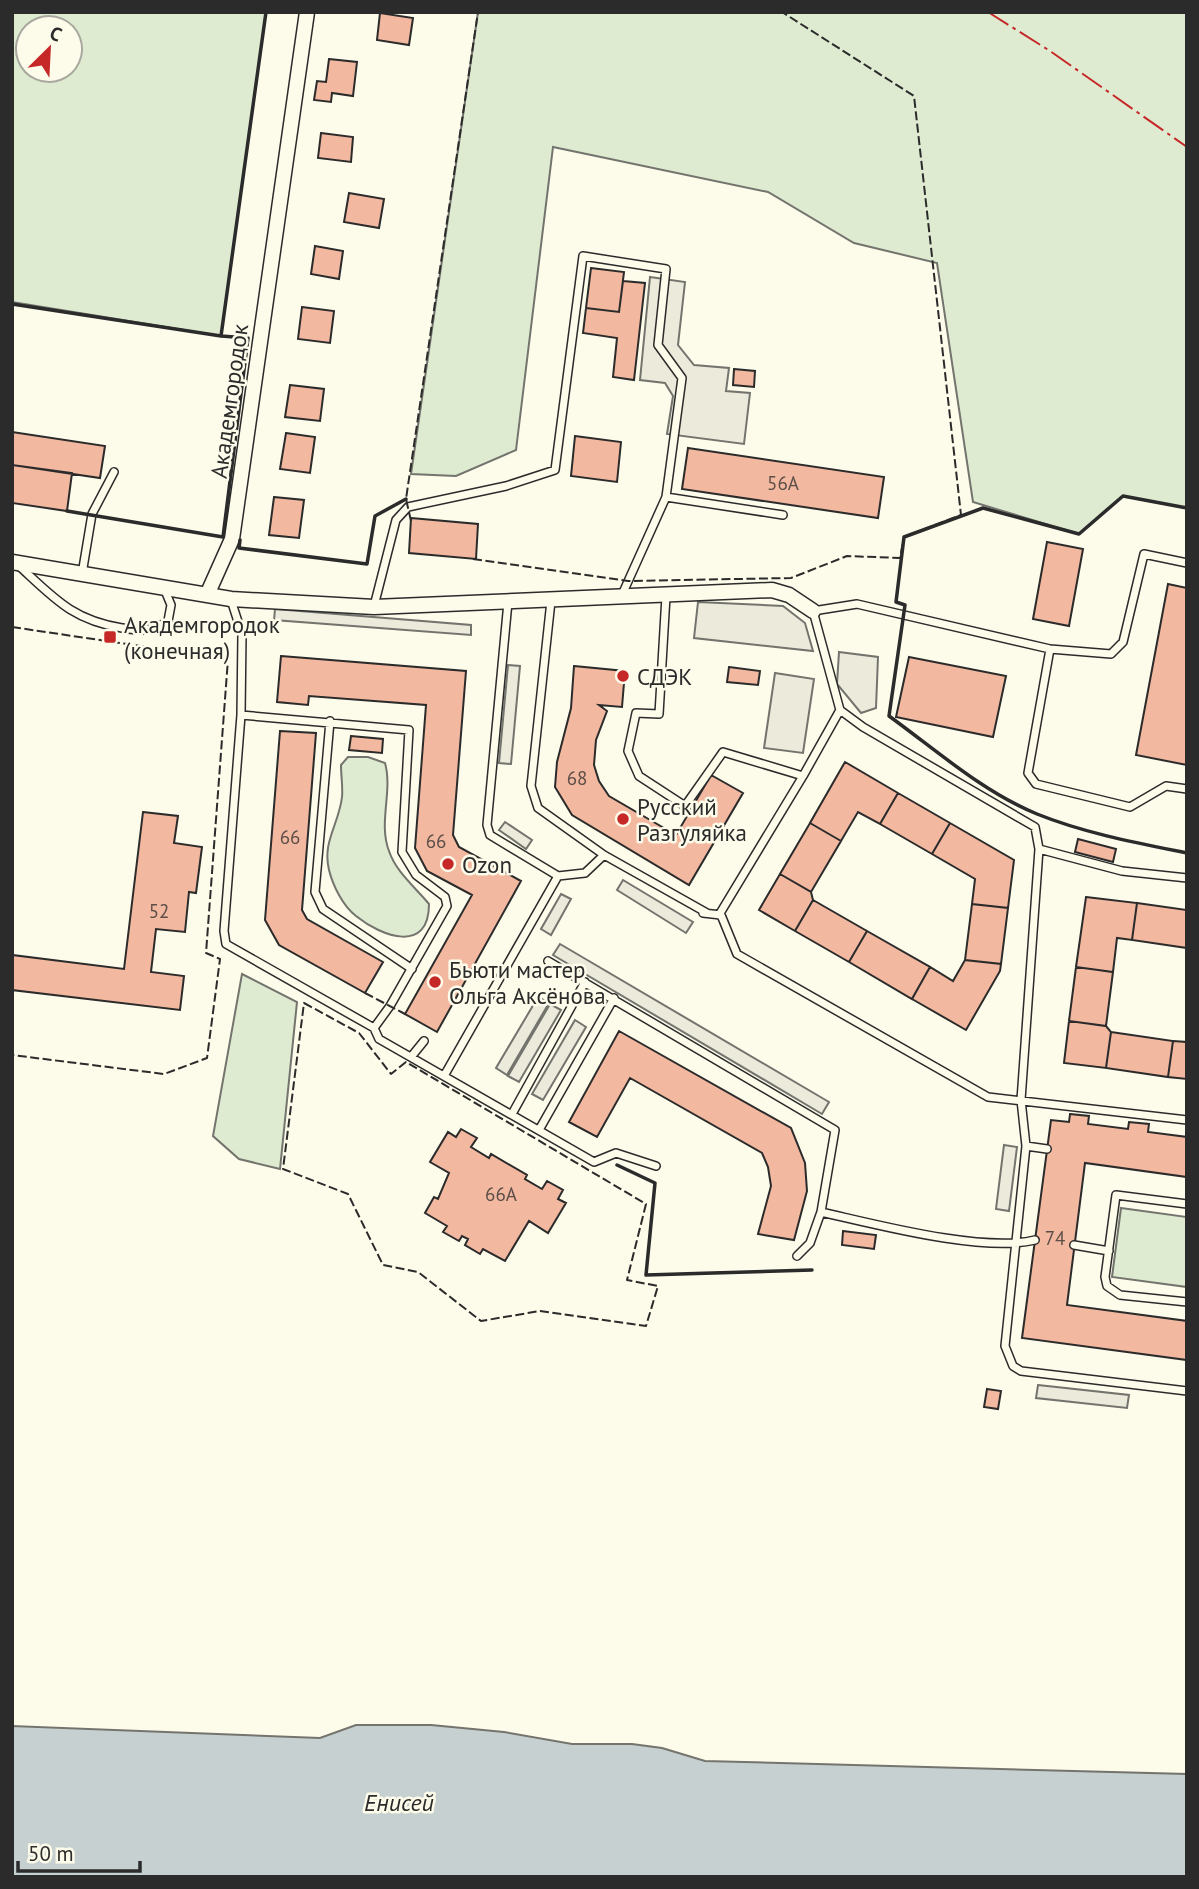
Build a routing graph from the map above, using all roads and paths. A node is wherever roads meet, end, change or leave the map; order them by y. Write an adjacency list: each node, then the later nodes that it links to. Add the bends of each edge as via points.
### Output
1 (307, 12): 9 (street, Академгородок, via 232,539)
2 (114, 472): 7 (lane, via 92,514)
3 (666, 497): 4 (lane); 11 (lane); 15 (lane, via 682,378 658,345 666,269 583,256 555,470 506,486 408,507 396,520)
4 (783, 516)
5 (1187, 562): 17 (lane, via 1144,554 1124,642 1111,654)
6 (13, 563): 7 (street); 8 (lane, via 58,602 88,621 112,626 155,630 168,621 171,605)
7 (82, 574): 8 (street)
8 (164, 587): 9 (street)
9 (207, 595): 12 (street)
10 (666, 596): 11 (street); 16 (street, via 772,590); 21 (lane, via 659,714 636,713 628,751 639,776 685,806 723,752)
11 (621, 597): 13 (street)
12 (231, 599): 15 (street); 19 (lane, via 242,634)
13 (551, 601): 14 (street); 24 (lane, via 531,786 538,808)
14 (508, 602): 15 (street); 25 (lane, via 487,825 490,835)
15 (374, 607)
16 (813, 611): 17 (lane, via 857,604); 18 (lane)
17 (1050, 649): 22 (lane, via 1028,773 1036,784 1130,807 1166,786)
18 (840, 710): 21 (lane); 23 (lane, via 1035,827)
19 (241, 715): 20 (lane); 32 (lane, via 226,944)
20 (330, 721): 29 (lane, via 315,892 323,909); 29 (lane, via 409,730 402,852 416,875 447,901)
21 (803, 776): 27 (lane)
22 (1187, 789)
23 (1039, 849): 26 (lane, via 1122,871); 36 (lane)
24 (604, 855): 25 (lane, via 585,873); 27 (lane, via 703,913)
25 (558, 876): 35 (lane)
26 (1187, 878)
27 (721, 915): 36 (lane, via 737,954 988,1097)
28 (548, 961): 30 (lane)
29 (412, 969): 32 (lane)
30 (585, 982): 31 (lane); 37 (lane)
31 (614, 998): 39 (lane); 44 (lane, via 835,1130)
32 (374, 1028): 34 (lane, via 379,1039)
33 (424, 1041): 34 (lane)
34 (411, 1058): 35 (lane)
35 (444, 1076): 37 (lane)
36 (1021, 1100): 38 (lane); 40 (lane)
37 (512, 1114): 39 (lane)
38 (1187, 1120)
39 (539, 1130): 42 (lane, via 594,1162 615,1153)
40 (1026, 1146): 41 (lane); 46 (lane)
41 (1047, 1149)
42 (656, 1166)
43 (1187, 1204): 48 (lane, via 1116,1195)
44 (821, 1213): 46 (lane, via 907,1231); 49 (lane, via 810,1243)
45 (1035, 1240): 46 (lane)
46 (1015, 1245): 51 (lane, via 1005,1346 1013,1366 1021,1371)
47 (1074, 1245): 48 (lane)
48 (1109, 1251): 50 (lane, via 1105,1278 1113,1292)
49 (797, 1256)
50 (1187, 1302)
51 (1187, 1391)

